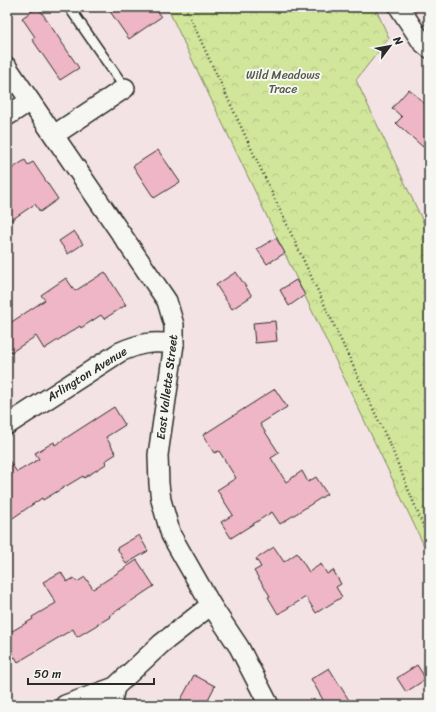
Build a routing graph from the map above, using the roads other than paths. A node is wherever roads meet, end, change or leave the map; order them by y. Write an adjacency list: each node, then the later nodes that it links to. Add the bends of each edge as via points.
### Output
1 (69, 7): 5 (lane)
2 (402, 8): 3 (street, via 422,42)
3 (429, 48)
4 (7, 67): 6 (street, East Vallette Street)
5 (125, 88): 8 (street)
6 (30, 101): 7 (street); 8 (street, East Vallette Street)
7 (7, 116)
8 (54, 135): 9 (street, East Vallette Street, via 167,301 174,325)
9 (174, 344): 10 (street, Arlington Avenue, via 139,344 120,352); 11 (street, East Vallette Street, via 158,455 158,484 171,535)
10 (7, 425)
11 (211, 605): 12 (street, via 162,644); 15 (street, East Vallette Street, via 239,647)
12 (115, 687): 13 (street); 14 (street)
13 (65, 705)
14 (111, 705)
15 (269, 705)

